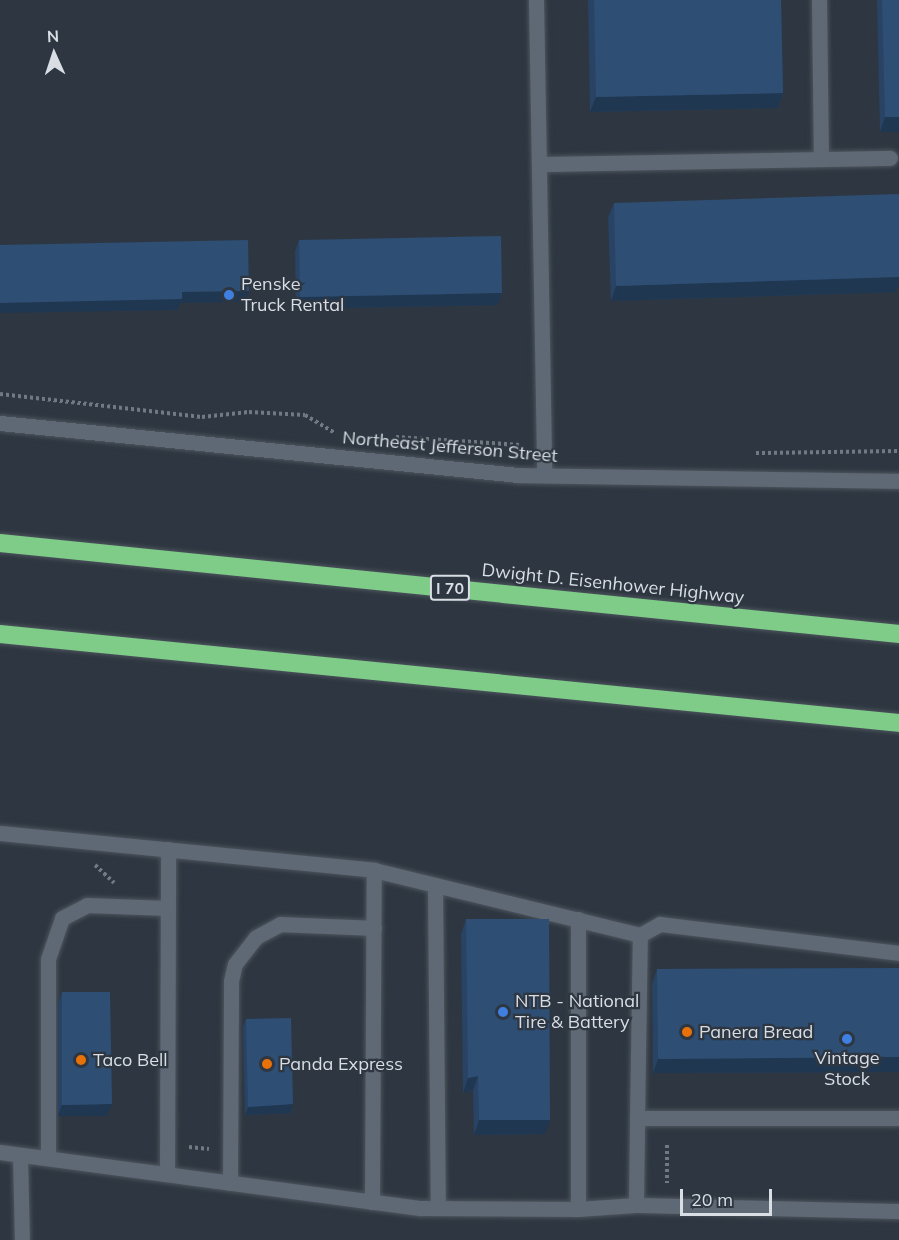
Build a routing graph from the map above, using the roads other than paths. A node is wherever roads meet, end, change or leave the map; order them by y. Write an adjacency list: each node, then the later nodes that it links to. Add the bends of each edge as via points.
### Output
1 (536, 0): 5 (street)
2 (819, 0): 4 (street)
3 (890, 158): 4 (street)
4 (821, 159): 5 (street)
5 (539, 164): 7 (street)
6 (0, 423): 7 (street, Northeast Jefferson Street)
7 (544, 475): 8 (street, Northeast Jefferson Street)
8 (899, 481)
9 (0, 543): 11 (highway, Dwight D. Eisenhower Highway / I 70)
10 (0, 634): 12 (highway)
11 (899, 634)
12 (899, 723)
13 (0, 833): 14 (street)
14 (168, 849): 15 (street); 17 (street)
15 (374, 870): 16 (street); 19 (street)
16 (435, 885): 18 (street); 31 (street)
17 (167, 908): 26 (street, via 87,905 62,918 48,959); 27 (street)
18 (578, 919): 20 (street); 32 (street)
19 (374, 928): 28 (street, via 280,924 256,937 235,964 231,981); 29 (street)
20 (640, 935): 21 (street, via 660,924); 22 (street)
21 (899, 953)
22 (637, 1118): 23 (street); 30 (street)
23 (899, 1118)
24 (0, 1152): 25 (street)
25 (20, 1155): 26 (street); 34 (street)
26 (48, 1158): 27 (street)
27 (167, 1174): 28 (street)
28 (231, 1183): 29 (street)
29 (372, 1202): 31 (street)
30 (636, 1205): 32 (street); 33 (street)
31 (438, 1208): 32 (street)
32 (578, 1209)
33 (899, 1211)
34 (22, 1240)

